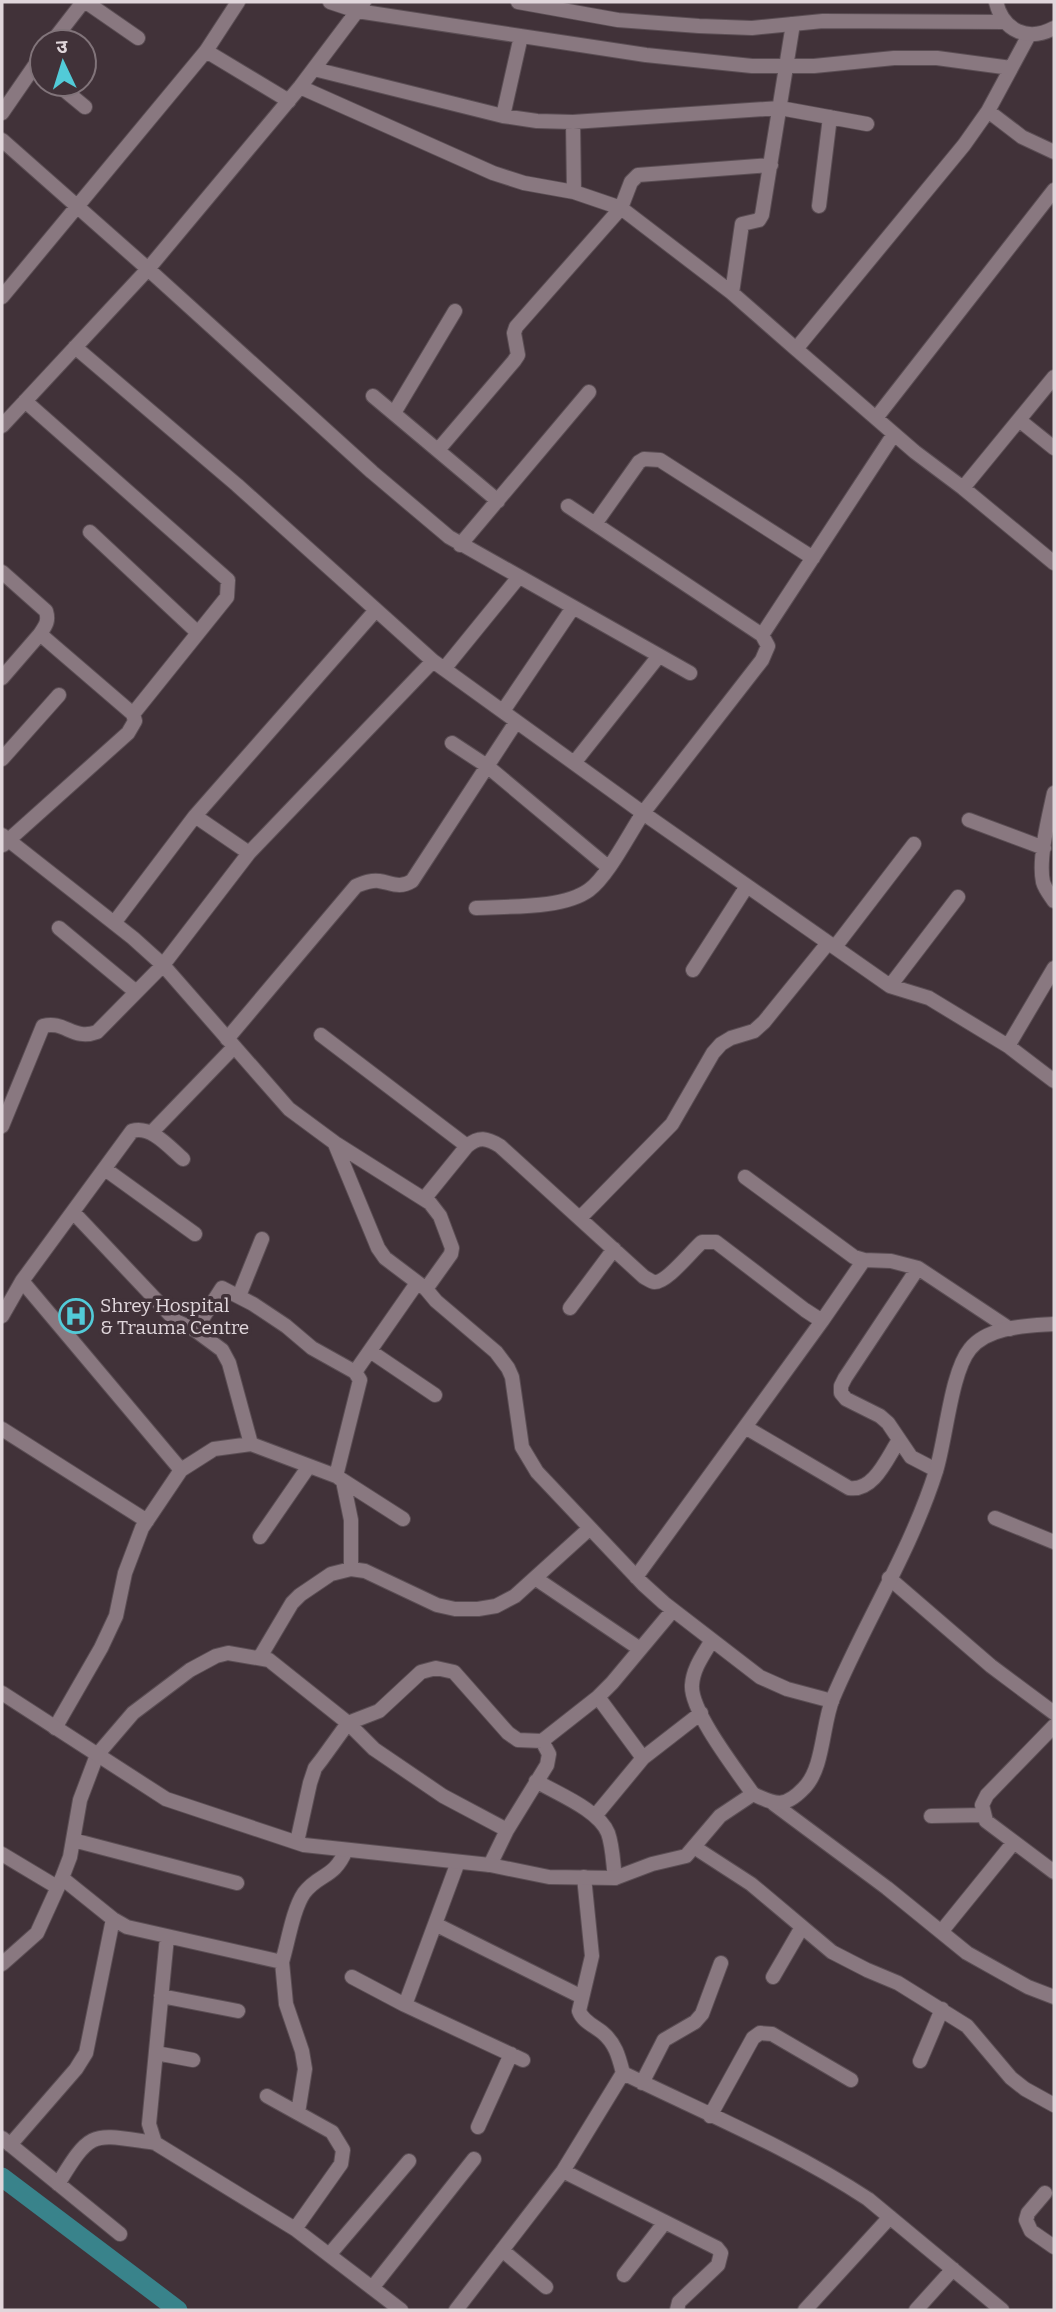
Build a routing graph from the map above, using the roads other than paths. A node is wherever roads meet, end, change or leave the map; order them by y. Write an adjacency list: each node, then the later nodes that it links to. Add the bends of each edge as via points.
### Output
1 (84, 2): 9 (street); 12 (street)
2 (238, 2): 13 (street)
3 (330, 2): 6 (street)
4 (518, 2): 8 (street, via 618,20 751,28)
5 (996, 2): 7 (street)
6 (361, 6): 11 (street); 16 (street)
7 (1004, 22): 8 (street); 10 (street, via 1011,29)
8 (793, 24): 14 (street)
9 (63, 28)
10 (1045, 33): 15 (street)
11 (521, 36): 14 (street, via 646,55); 25 (street)
12 (138, 38)
13 (205, 51): 20 (street); 34 (street)
14 (787, 66): 15 (street, via 937,58); 22 (street)
15 (1011, 68): 23 (street)
16 (314, 69): 18 (street); 25 (street)
17 (28, 79): 24 (street)
18 (300, 88): 20 (street); 33 (street, via 493,173)
19 (74, 98): 21 (street)
20 (289, 100): 37 (street)
21 (85, 107)
22 (779, 108): 26 (street); 27 (street); 31 (street)
23 (988, 111): 30 (street); 42 (street)
24 (2, 113)
25 (503, 116): 27 (street)
26 (830, 117): 28 (street); 35 (street)
27 (573, 122): 33 (street)
28 (867, 124)
29 (2, 140): 34 (street)
30 (1054, 152)
31 (771, 165): 36 (street, via 638,175); 38 (street, via 762,215 739,229)
32 (1054, 190): 48 (street)
33 (575, 192): 36 (street)
34 (78, 206): 37 (street); 39 (street)
35 (818, 206)
36 (621, 208): 38 (street); 53 (street, via 516,327 518,355)
37 (148, 269): 41 (street); 59 (street, via 372,472)
38 (732, 293): 42 (street)
39 (2, 297)
40 (455, 311): 47 (street)
41 (75, 348): 46 (street); 65 (street)
42 (796, 349): 48 (street)
43 (1054, 377): 49 (street)
44 (589, 392): 55 (street)
45 (373, 396): 47 (street)
46 (25, 401): 50 (street); 66 (street, via 228,580 227,597)
47 (394, 413): 53 (street)
48 (876, 418): 51 (street)
49 (1019, 420): 52 (street); 54 (street)
50 (2, 425)
51 (894, 434): 54 (street); 60 (street)
52 (1054, 447)
53 (438, 450): 55 (street)
54 (963, 488): 61 (street)
55 (498, 501): 59 (street)
56 (568, 506): 57 (street)
57 (595, 524): 60 (street, via 639,462 652,458); 68 (street)
58 (90, 532): 66 (street)
59 (460, 545): 63 (street)
60 (813, 558): 68 (street)
61 (1054, 564)
62 (2, 572): 67 (street, via 46,611 47,624)
63 (517, 578): 64 (street); 70 (street)
64 (572, 609): 69 (street); 74 (street)
65 (376, 610): 70 (street); 83 (street)
66 (198, 633): 75 (street)
67 (40, 634): 72 (street); 75 (street)
68 (762, 635): 82 (street, via 768,646 762,660)
69 (658, 657): 71 (street); 79 (street)
70 (438, 665): 74 (street); 88 (street)
71 (690, 673)
72 (2, 678)
73 (59, 695): 78 (street)
74 (503, 712): 76 (street)
75 (134, 714): 85 (street, via 128,733)
76 (516, 722): 79 (street); 80 (street)
77 (452, 743): 80 (street)
78 (2, 759)
79 (574, 764): 82 (street)
80 (487, 766): 89 (street); 103 (street, via 412,881 404,886 377,881 356,886)
81 (1054, 793): 87 (street)
82 (643, 813): 89 (street); 90 (street)
83 (195, 816): 88 (street); 94 (street)
84 (969, 820): 87 (street)
85 (4, 840): 94 (street)
86 (914, 844): 96 (street)
87 (1044, 848): 92 (street, via 1043,884)
88 (249, 853): 97 (street)
89 (608, 867): 93 (street, via 590,890 573,899)
90 (747, 886): 96 (street); 99 (street)
91 (958, 897): 100 (street)
92 (1054, 901)
93 (477, 908)
94 (114, 923): 97 (street)
95 (59, 928): 101 (street)
96 (831, 945): 100 (street); 115 (street, via 754,1031 721,1044 672,1124)
97 (163, 965): 101 (street); 103 (street)
98 (1054, 968): 104 (street)
99 (692, 970)
100 (890, 986): 104 (street, via 929,998)
101 (136, 992): 106 (street, via 97,1032 78,1035 57,1025 43,1026)
102 (321, 1035): 109 (street)
103 (231, 1043): 107 (street); 108 (street, via 289,1109)
104 (1008, 1046): 105 (street)
105 (1054, 1082)
106 (2, 1126)
107 (151, 1133): 110 (street); 111 (street, via 132,1131)
108 (335, 1143): 113 (street); 122 (street, via 378,1248)
109 (467, 1146): 113 (street); 115 (street, via 484,1138 499,1146)
110 (183, 1159)
111 (105, 1168): 114 (street); 116 (street)
112 (745, 1177): 119 (street)
113 (424, 1199): 122 (street, via 440,1216 452,1248 449,1259)
114 (74, 1213): 121 (street); 129 (street, via 176,1321)
115 (580, 1218): 118 (street)
116 (195, 1234)
117 (262, 1239): 123 (street)
118 (614, 1249): 124 (street); 126 (street, via 653,1282 668,1275 702,1242 716,1242)
119 (864, 1260): 120 (street); 126 (street)
120 (918, 1268): 128 (street); 135 (street, via 841,1386 846,1399 880,1416)
121 (22, 1281): 125 (street); 138 (street)
122 (422, 1286): 130 (street); 144 (street, via 502,1359 512,1377 519,1433 528,1459)
123 (239, 1296): 129 (street, via 222,1288); 131 (street)
124 (570, 1308)
125 (2, 1316)
126 (822, 1321): 133 (street)
127 (1054, 1324): 128 (street)
128 (1010, 1329): 139 (street, via 983,1336 960,1366)
129 (195, 1330): 136 (street, via 222,1350 229,1363)
130 (370, 1351): 131 (street); 132 (street)
131 (355, 1372): 140 (street, via 359,1391)
132 (435, 1395)
133 (745, 1427): 135 (street, via 856,1489 871,1483); 148 (street)
134 (2, 1429): 143 (street)
135 (899, 1440): 139 (street, via 911,1457)
136 (251, 1444): 137 (street); 138 (street, via 214,1449)
137 (309, 1466): 140 (street); 145 (street)
138 (181, 1470): 143 (street)
139 (936, 1471): 150 (street)
140 (340, 1479): 142 (street); 147 (street, via 351,1520)
141 (995, 1518): 146 (street)
142 (403, 1519)
143 (147, 1521): 162 (street, via 102,1648)
144 (590, 1528): 148 (street); 149 (street)
145 (260, 1537)
146 (1054, 1542)
147 (351, 1569): 149 (street, via 455,1609 496,1605); 154 (street, via 331,1574 300,1595)
148 (636, 1577): 151 (street)
149 (535, 1578): 153 (street)
150 (889, 1578): 157 (street); 158 (street, via 991,1666)
151 (673, 1610): 152 (street); 153 (street)
152 (712, 1640): 157 (street, via 772,1683); 159 (street, via 692,1680)
153 (640, 1649): 156 (street)
154 (260, 1657): 160 (street); 164 (street, via 228,1653 190,1670 134,1713)
155 (2, 1693): 162 (street)
156 (598, 1697): 163 (street); 165 (street)
157 (832, 1701): 168 (street, via 816,1770 789,1801)
158 (1053, 1709)
159 (701, 1713): 165 (street); 167 (street, via 712,1737)
160 (348, 1723): 163 (street, via 379,1710 421,1672 442,1668 460,1677 518,1740); 172 (street, via 374,1749 443,1796); 174 (street, via 315,1768)
161 (1054, 1726): 169 (street, via 987,1795)
162 (55, 1728): 164 (street)
163 (542, 1741): 166 (street, via 549,1754)
164 (97, 1755): 173 (street, via 80,1800); 174 (street, via 166,1799)
165 (643, 1758): 170 (street)
166 (536, 1781): 170 (street); 172 (street)
167 (753, 1794): 168 (street); 176 (street, via 720,1816)
168 (774, 1804): 189 (street)
169 (983, 1815): 171 (street); 175 (street)
170 (595, 1816): 183 (street, via 610,1837)
171 (931, 1816)
172 (507, 1830): 180 (street)
173 (73, 1840): 184 (street); 185 (street)
174 (297, 1842): 177 (street)
175 (1014, 1842): 181 (street); 189 (street)
176 (694, 1847): 183 (street, via 686,1856); 188 (street, via 751,1884)
177 (346, 1850): 179 (street); 191 (street, via 335,1870 304,1893)
178 (2, 1854): 184 (street)
179 (458, 1862): 180 (street); 187 (street)
180 (490, 1865): 182 (street, via 549,1877)
181 (1054, 1872)
182 (584, 1877): 183 (street); 197 (street, via 592,1956)
183 (615, 1878)
184 (60, 1883): 186 (street); 193 (street, via 37,1933)
185 (237, 1883)
186 (113, 1919): 190 (street); 213 (street, via 86,2053)
187 (435, 1924): 197 (street); 199 (street)
188 (802, 1927): 195 (street); 200 (street, via 832,1952)
189 (941, 1932): 198 (street, via 967,1953)
190 (167, 1937): 191 (street); 196 (street)
191 (282, 1962): 210 (street, via 286,2004 305,2068)
192 (721, 1963): 207 (street, via 702,2014 664,2040)
193 (2, 1964)
194 (352, 1977): 199 (street)
195 (773, 1977)
196 (161, 1996): 201 (street); 202 (street)
197 (582, 1997): 205 (street, via 581,2017 613,2044)
198 (1054, 1997)
199 (405, 2006): 212 (street, via 517,2057)
200 (942, 2009): 204 (street); 209 (street, via 967,2025 1011,2078)
201 (239, 2011)
202 (156, 2053): 203 (street); 214 (street, via 149,2124)
203 (193, 2060)
204 (920, 2061)
205 (623, 2073): 207 (street); 217 (street)
206 (850, 2080): 211 (street, via 772,2034 760,2032)
207 (642, 2083): 211 (street)
208 (267, 2096): 210 (street)
209 (1054, 2105)
210 (298, 2113): 222 (street, via 332,2132 343,2150 341,2164)
211 (710, 2116): 220 (street, via 815,2167)
212 (478, 2127)
213 (6, 2141): 218 (street)
214 (155, 2143): 218 (street, via 112,2137 89,2141); 222 (street)
215 (474, 2159): 230 (street)
216 (409, 2161): 226 (street)
217 (563, 2171): 221 (street); 225 (street)
218 (58, 2183): 223 (street)
219 (1045, 2193): 224 (street, via 1026,2220 1031,2231)
220 (890, 2217): 227 (street); 234 (street)
221 (665, 2222): 228 (street); 233 (street, via 721,2253 718,2265 678,2302)
222 (295, 2229): 226 (street)
223 (120, 2234)
224 (1054, 2247)
225 (502, 2250): 229 (street); 232 (street)
226 (329, 2255): 230 (street)
227 (953, 2269): 235 (street); 236 (street)
228 (624, 2275)
229 (546, 2287)
230 (372, 2288): 231 (street)
231 (401, 2310)
232 (456, 2310)
233 (677, 2310)
234 (805, 2310)
235 (916, 2310)
236 (1002, 2310)

